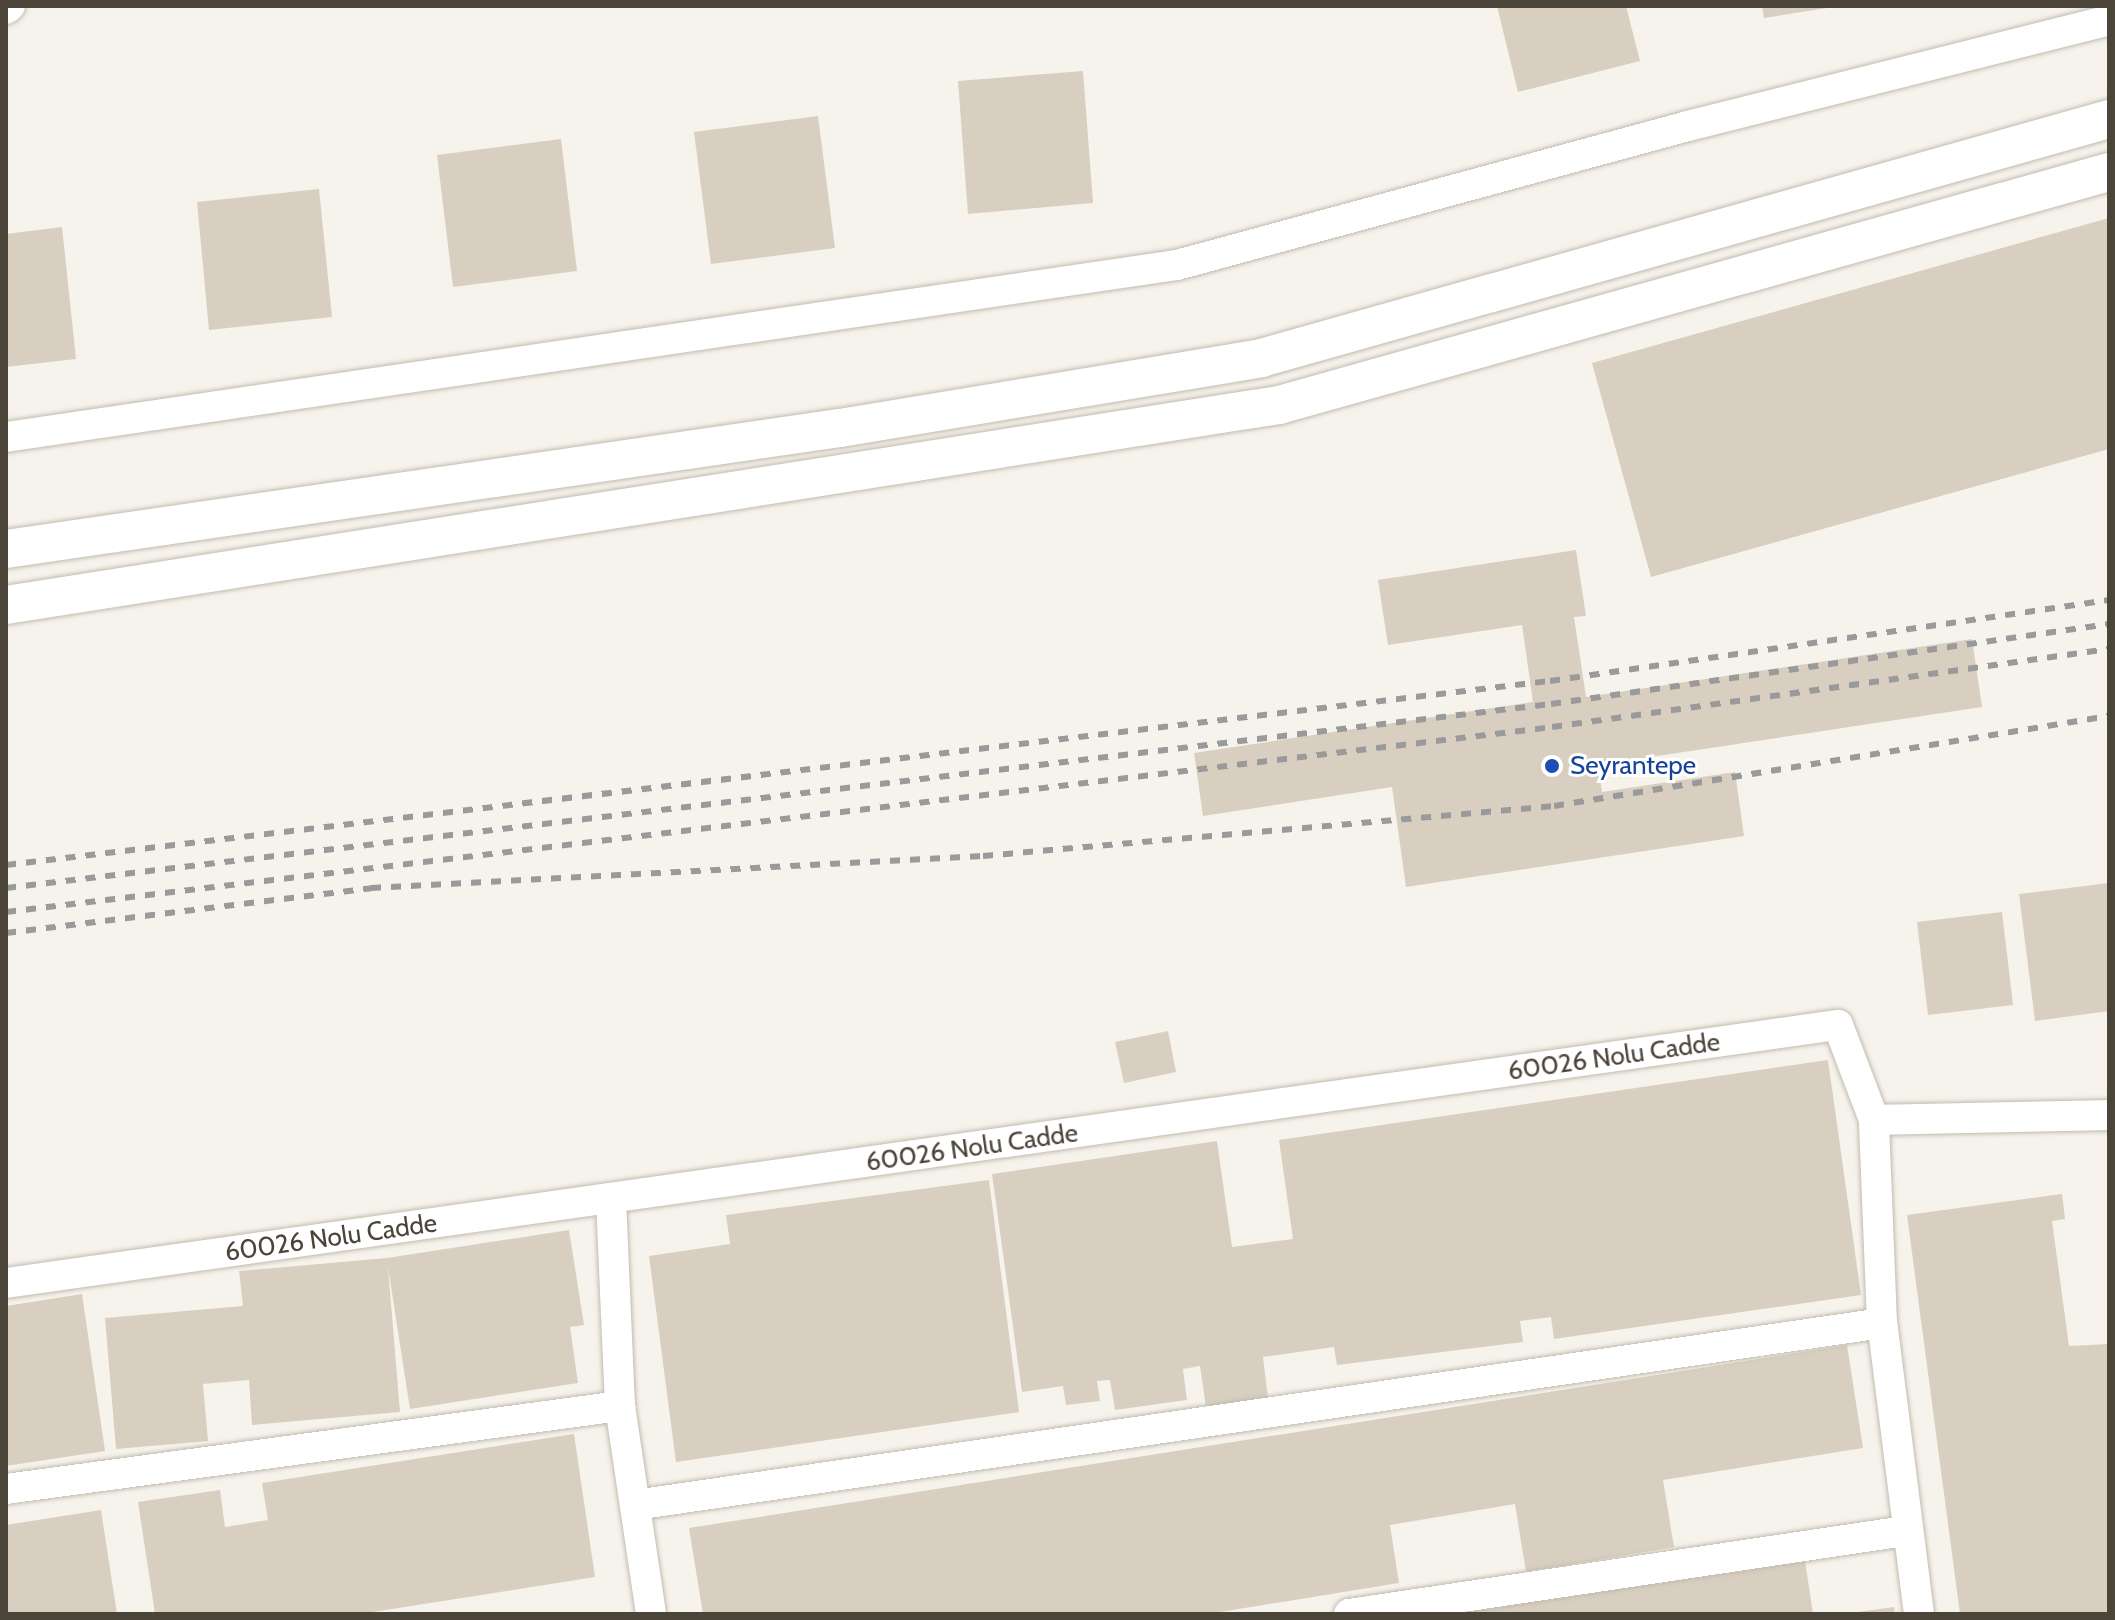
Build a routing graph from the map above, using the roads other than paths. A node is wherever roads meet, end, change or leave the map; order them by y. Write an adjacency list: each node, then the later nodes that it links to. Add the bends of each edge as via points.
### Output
1 (2109, 20): 4 (street, via 1688,126 1177,265)
2 (2109, 119): 5 (street, via 1261,358 840,428)
3 (2109, 172): 6 (street, via 1279,405)
4 (6, 437)
5 (6, 549)
6 (6, 605)
7 (2109, 1115): 8 (street)
8 (1874, 1120): 9 (street, 60026 Nolu Cadde, via 1838,1025); 11 (street)
9 (611, 1200): 10 (street, 60026 Nolu Cadde); 12 (street)
10 (6, 1283)
11 (1882, 1323): 14 (street); 15 (street)
12 (620, 1406): 13 (street); 14 (street)
13 (6, 1489)
14 (635, 1505): 16 (street)
15 (1905, 1531): 17 (street); 18 (street)
16 (651, 1614)
17 (1349, 1614)
18 (1919, 1614)

